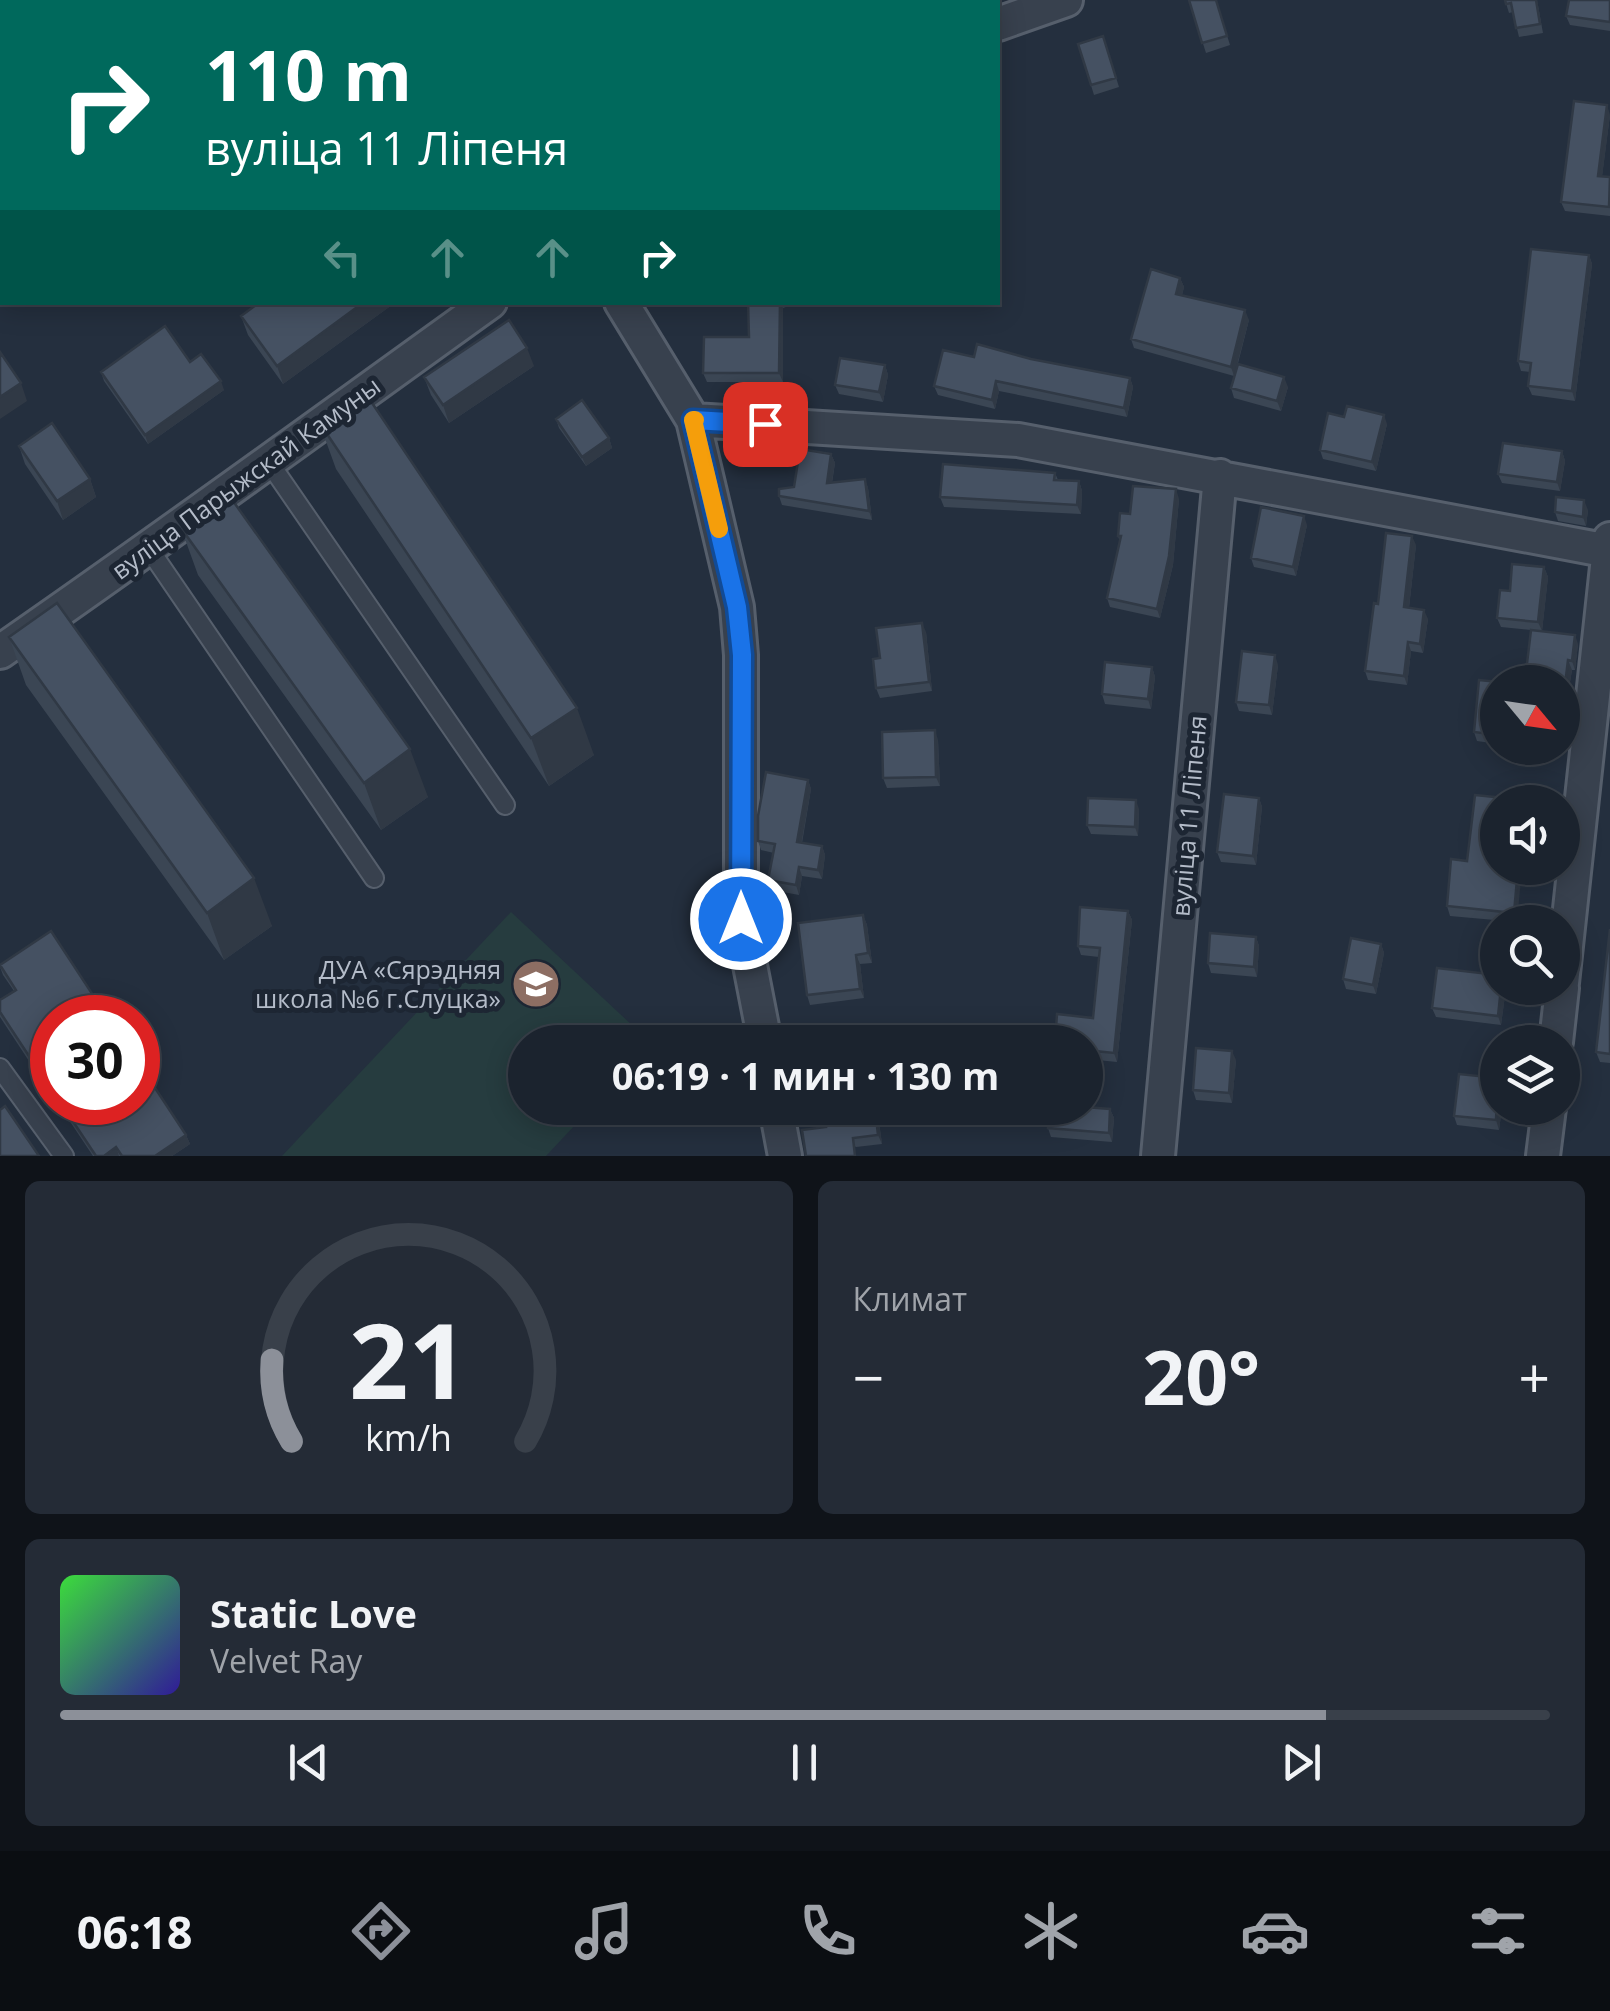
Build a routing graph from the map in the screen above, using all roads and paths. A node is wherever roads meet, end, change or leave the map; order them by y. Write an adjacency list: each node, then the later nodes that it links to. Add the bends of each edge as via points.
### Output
1 (1066, 0): 2 (street)
2 (1000, 23)
3 (486, 305): 6 (street, вуліца Парыжскай Камуны)
4 (623, 305): 5 (street)
5 (693, 420): 7 (street, via 1018,440); 15 (street, via 737,607 741,919)
6 (268, 461): 9 (street, вуліца Парыжскай Камуны); 12 (lane)
7 (1220, 476): 10 (street); 21 (street, вуліца 11 Ліпеня)
8 (1610, 539): 10 (street)
9 (150, 549): 11 (street, вуліца Парыжскай Камуны); 13 (lane)
10 (1609, 551): 14 (street)
11 (0, 652)
12 (505, 805)
13 (374, 878)
14 (1571, 905)
15 (762, 1025)
16 (0, 1068): 19 (lane)
17 (779, 1125): 20 (street)
18 (1547, 1125): 22 (street)
19 (64, 1156)
20 (785, 1156)
21 (1158, 1156)
22 (1543, 1156)

